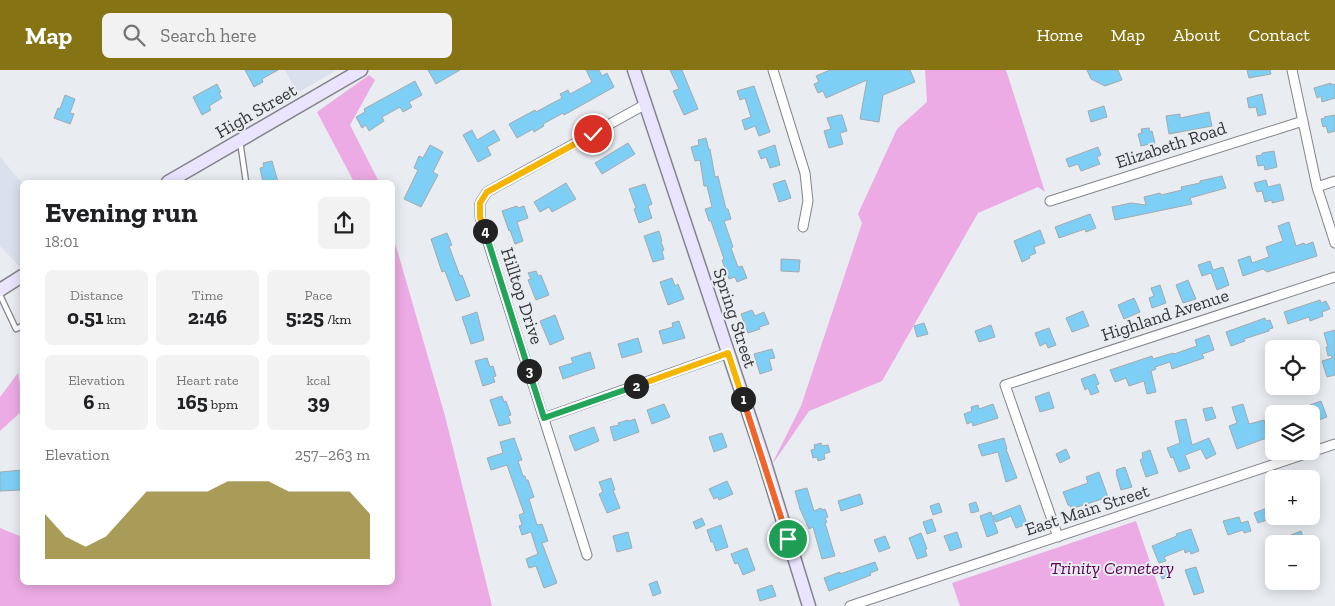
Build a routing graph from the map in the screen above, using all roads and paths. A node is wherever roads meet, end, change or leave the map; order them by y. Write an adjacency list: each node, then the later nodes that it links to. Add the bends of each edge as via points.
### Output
1 (361, 70): 7 (street, High Street)
2 (634, 70): 5 (street, Spring Street)
3 (773, 70): 13 (street, via 805,173 808,201)
4 (1292, 70): 6 (street)
5 (646, 104): 20 (street, Spring Street); 21 (street, Hilltop Drive, via 487,192 480,203 480,217)
6 (1303, 121): 11 (street); 12 (street, Elizabeth Road)
7 (240, 140): 8 (street, High Street); 9 (lane)
8 (171, 180)
9 (245, 180)
10 (1335, 181): 11 (street)
11 (1317, 187): 14 (street)
12 (1050, 201)
13 (803, 226)
14 (1335, 243)
15 (20, 277): 17 (street)
16 (1335, 277): 23 (street, Highland Avenue, via 1005,385)
17 (0, 290)
18 (0, 295): 19 (lane, via 16,330)
19 (20, 327)
20 (728, 353): 21 (street); 25 (street, Spring Street)
21 (544, 418): 24 (street, Hilltop Drive)
22 (1335, 444): 23 (street, East Main Street)
23 (1058, 537): 26 (street, East Main Street)
24 (587, 555)
25 (809, 606)
26 (850, 606)

